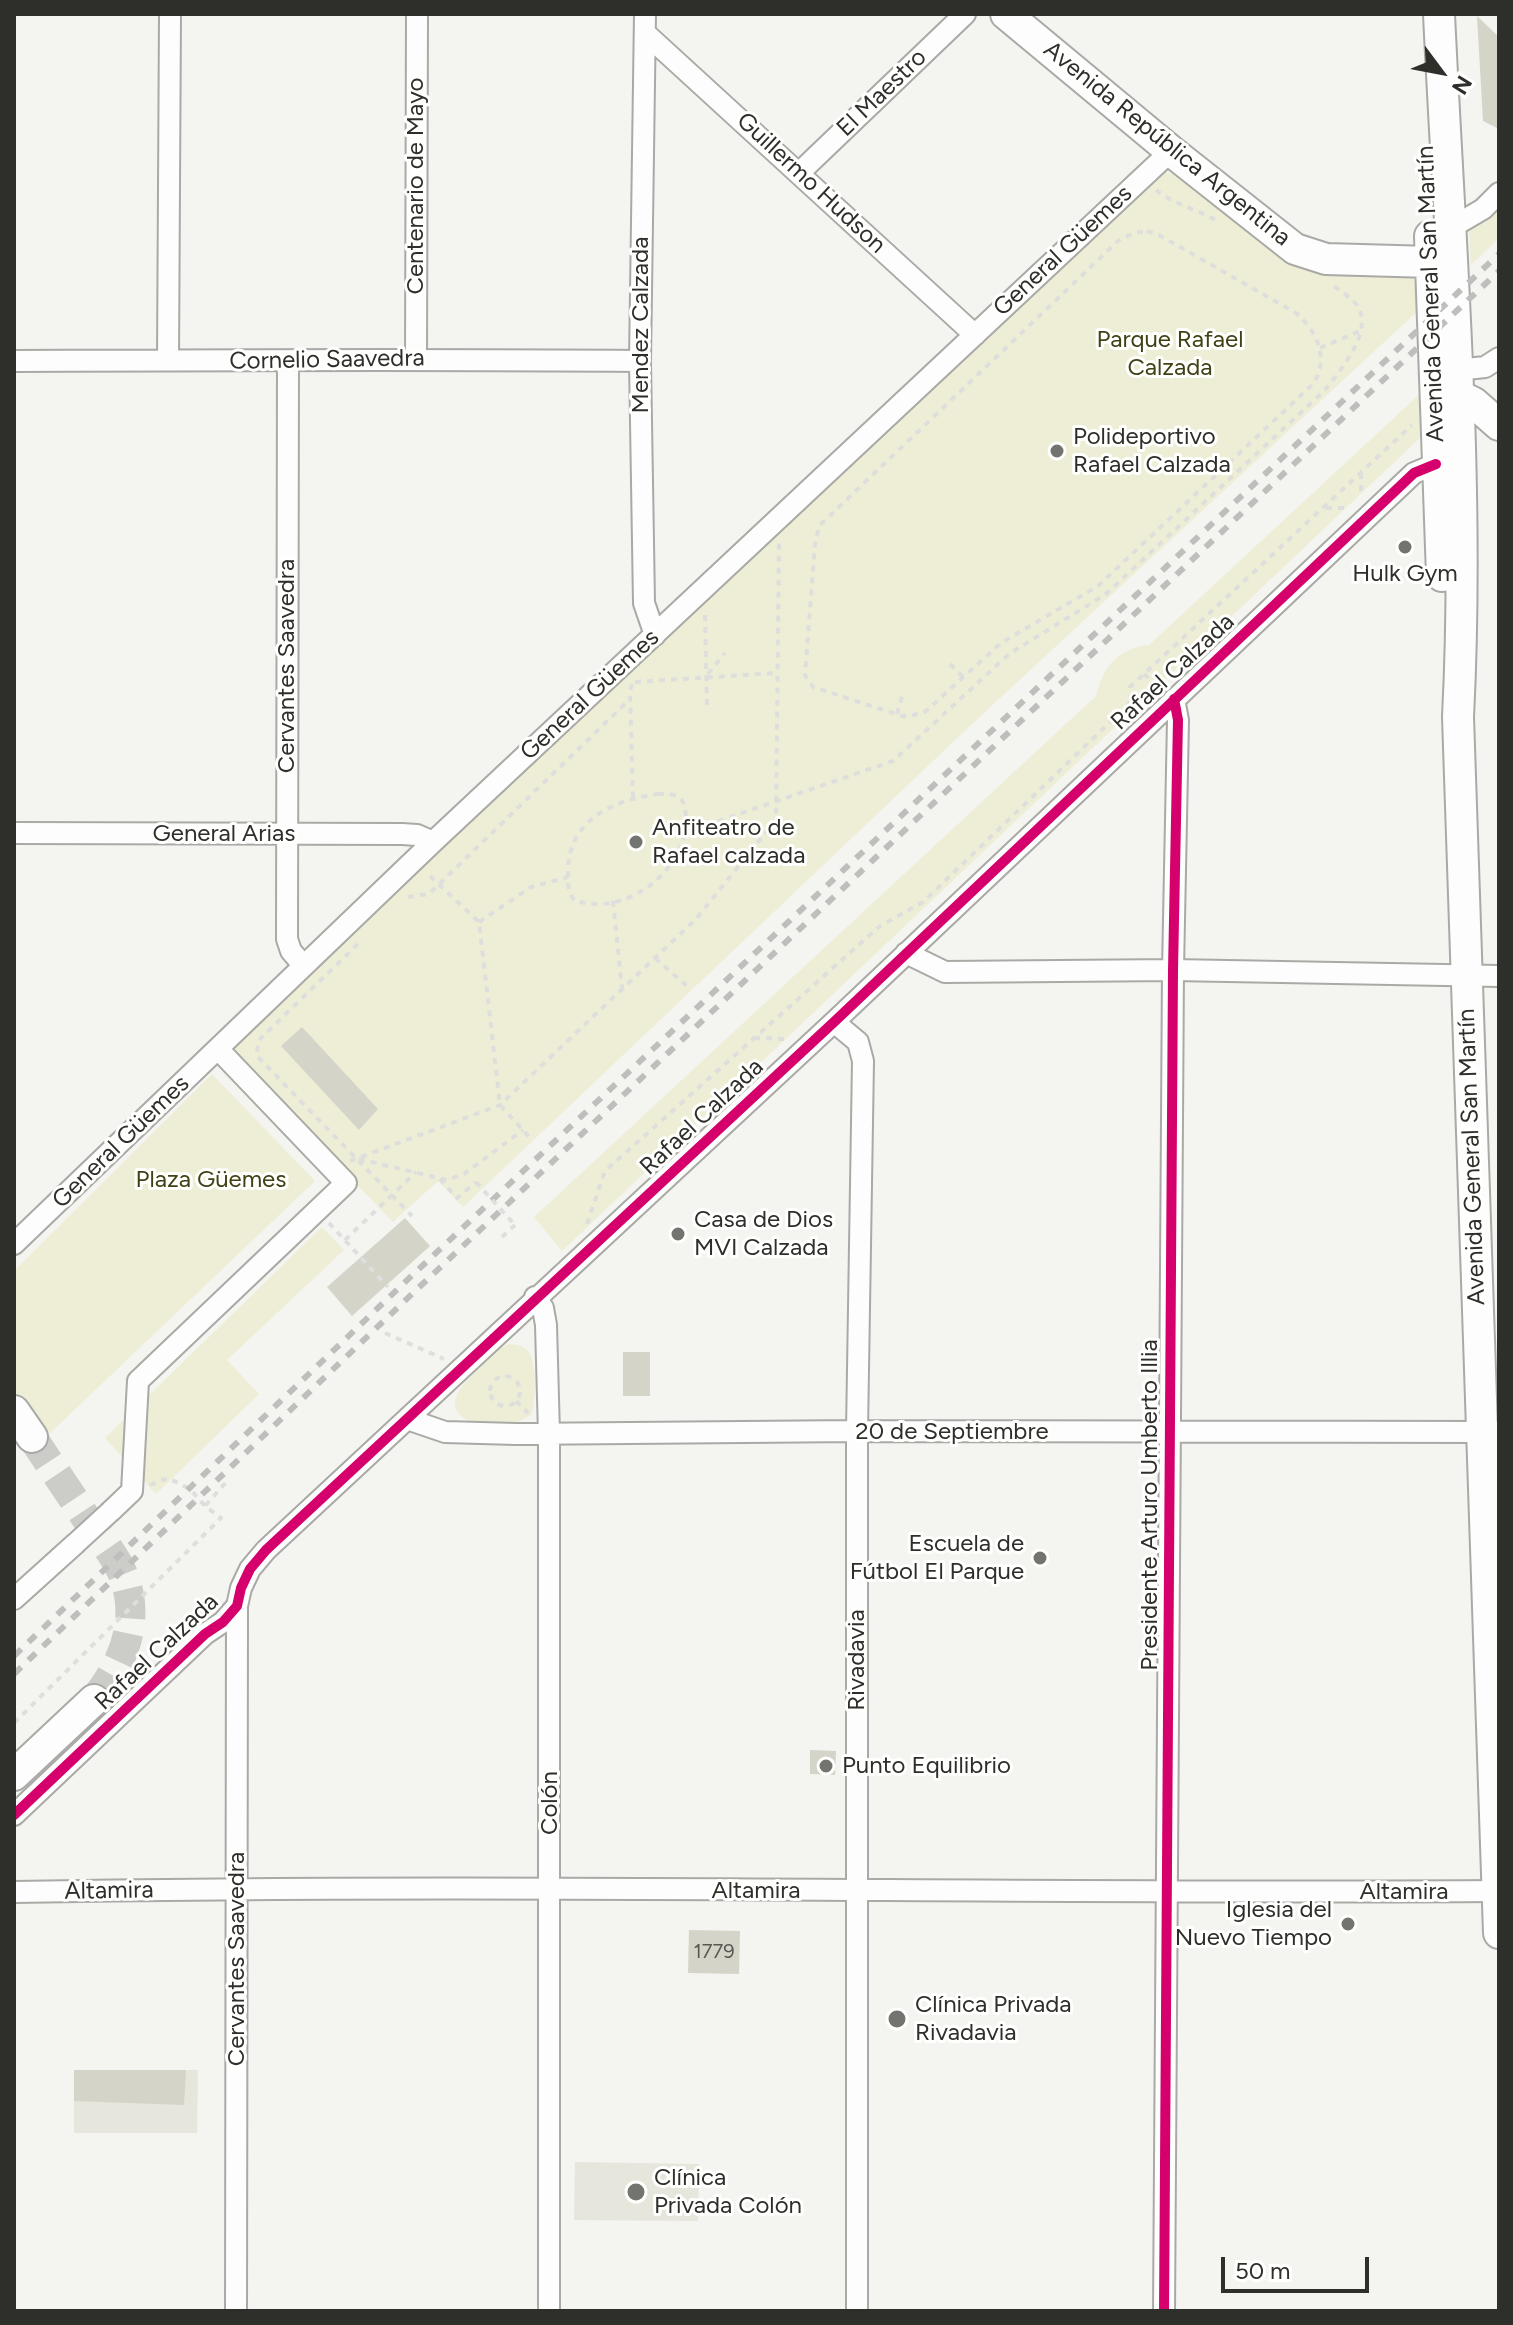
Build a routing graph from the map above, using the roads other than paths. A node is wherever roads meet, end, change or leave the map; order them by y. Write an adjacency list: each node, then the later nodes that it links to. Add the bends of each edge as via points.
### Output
1 (170, 14): 16 (street)
2 (417, 14): 15 (street, Centenario de Mayo)
3 (965, 14): 9 (street, El Maestro)
4 (1006, 14): 8 (main road, Avenida República Argentina)
5 (1420, 14): 12 (main road, Avenida General San Martín)
6 (1439, 14): 11 (main road, Avenida General San Martín)
7 (645, 23): 9 (street, Guillermo Hudson); 18 (street, Mendez Calzada)
8 (1171, 151): 12 (main road, Avenida República Argentina, via 1295,249 1326,259); 13 (street, General Güemes)
9 (800, 172): 13 (street, Guillermo Hudson)
10 (1499, 193): 11 (street)
11 (1449, 229): 20 (main road, Avenida General San Martín)
12 (1431, 262): 20 (main road, Avenida General San Martín)
13 (975, 335): 23 (street, General Güemes)
14 (1499, 358): 20 (street)
15 (416, 359): 18 (street, Cornelio Saavedra); 19 (street, Cornelio Saavedra)
16 (168, 360): 17 (street, Cornelio Saavedra); 19 (street, Cornelio Saavedra)
17 (14, 361)
18 (640, 361): 23 (street, Mendez Calzada, via 644,603)
19 (288, 362): 27 (street, Cervantes Saavedra)
20 (1450, 390): 21 (main road); 22 (main road, Avenida General San Martín); 25 (main road, Avenida General San Martín, via 1463,611)
21 (1499, 425)
22 (1436, 464): 24 (street, Rafael Calzada, via 1414,473); 25 (main road, Avenida General San Martín, via 1445,622)
23 (655, 635): 28 (street, General Güemes, via 626,675)
24 (1174, 699): 29 (street, Rafael Calzada); 31 (street, Presidente Arturo Umberto Illia, via 1178,720)
25 (1458, 717): 32 (main road, Avenida General San Martín)
26 (14, 833): 27 (street, General Arias)
27 (287, 834): 28 (street, General Arias, via 402,834); 30 (street, Cervantes Saavedra, via 287,939)
28 (433, 842): 30 (street, General Güemes)
29 (906, 953): 31 (street, via 945,972); 34 (street, Rafael Calzada)
30 (303, 965): 35 (street, General Güemes)
31 (1173, 970): 32 (street); 42 (street, Presidente Arturo Umberto Illia)
32 (1466, 976): 33 (street); 41 (main road, Avenida General San Martín)
33 (1499, 976)
34 (834, 1022): 37 (street, Rafael Calzada); 40 (street, Rivadavia, via 858,1042 863,1061)
35 (218, 1049): 36 (street, General Güemes); 45 (street, bridge, via 346,1183 138,1381 132,1491)
36 (14, 1244)
37 (535, 1297): 39 (street, Rafael Calzada); 43 (street, Colón, via 546,1325)
38 (14, 1411): 44 (main road)
39 (407, 1419): 43 (street, 20 de Septiembre, via 445,1432); 46 (street, Rafael Calzada, via 266,1550 250,1569)
40 (857, 1431): 42 (street, 20 de Septiembre); 43 (street, 20 de Septiembre); 54 (street, Rivadavia)
41 (1490, 1432): 42 (street, 20 de Septiembre); 52 (main road, Avenida General San Martín)
42 (1169, 1433): 55 (street, Presidente Arturo Umberto Illia)
43 (549, 1434): 51 (street, Colón)
44 (32, 1437)
45 (14, 1599)
46 (237, 1606): 49 (street, Rafael Calzada); 50 (street, Cervantes Saavedra)
47 (94, 1700): 48 (main road)
48 (14, 1775)
49 (14, 1815)
50 (237, 1888): 51 (street, Altamira); 53 (street, Altamira); 57 (street, Cervantes Saavedra)
51 (551, 1890): 54 (street, Altamira); 58 (street, Colón)
52 (1498, 1891): 55 (street, Altamira); 56 (main road, Avenida General San Martín)
53 (14, 1892)
54 (857, 1892): 55 (street, Altamira); 59 (street, Rivadavia)
55 (1168, 1893): 60 (street, Presidente Arturo Umberto Illia)
56 (1499, 1933)
57 (236, 2311)
58 (549, 2311)
59 (857, 2311)
60 (1164, 2311)

